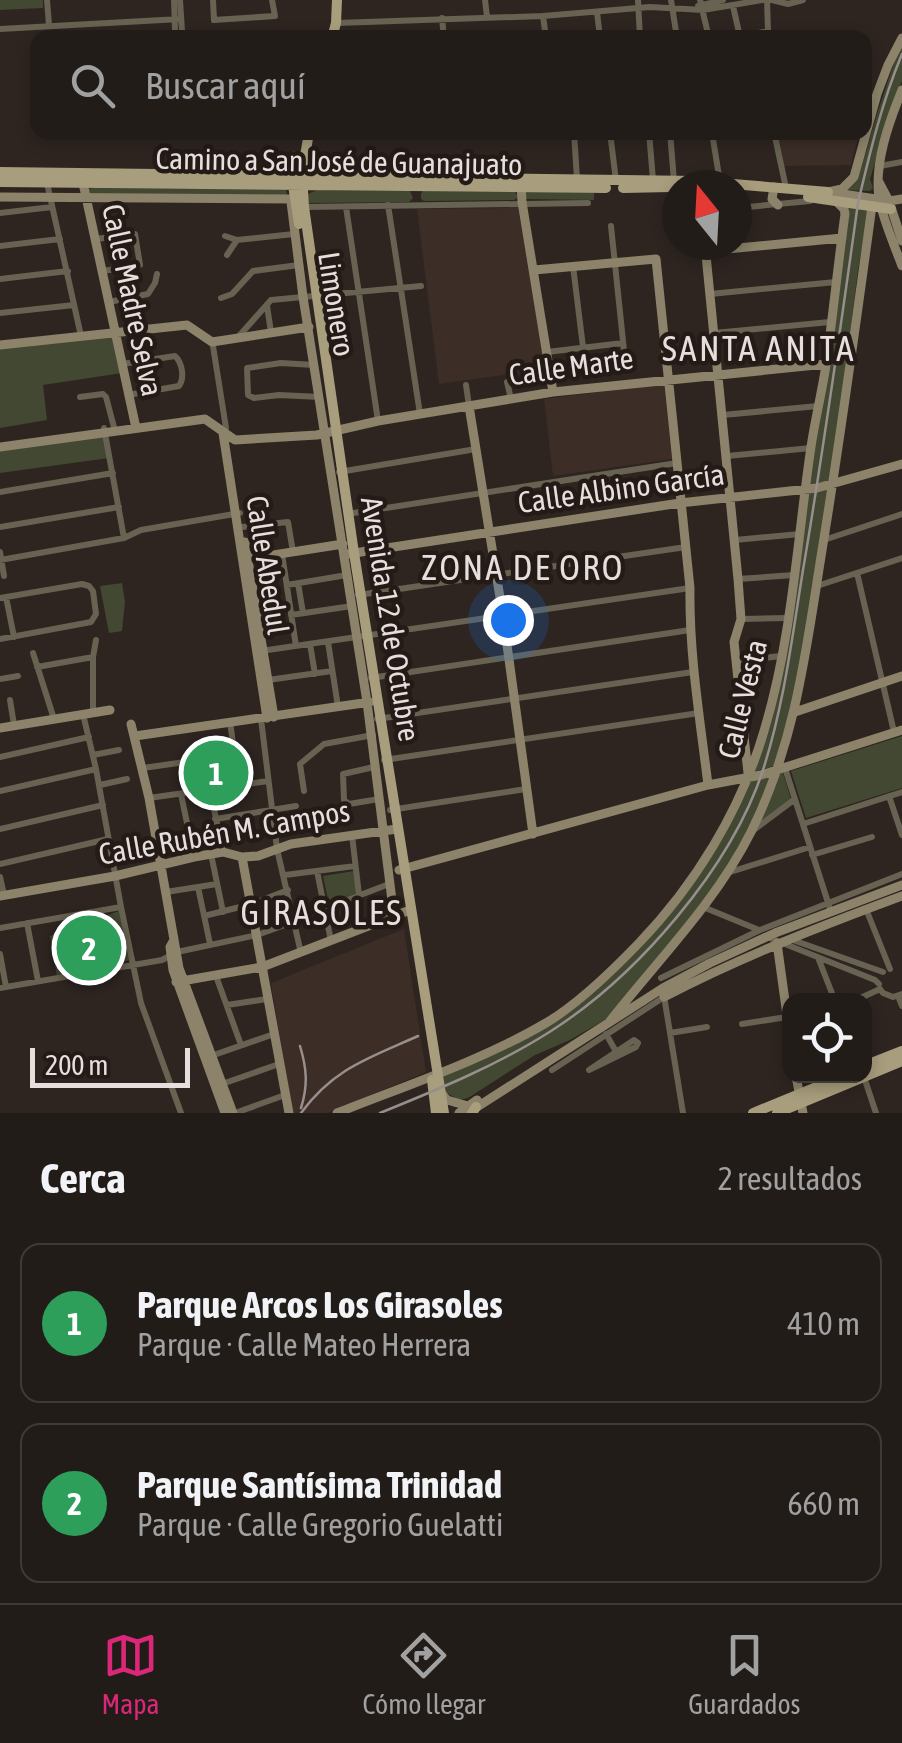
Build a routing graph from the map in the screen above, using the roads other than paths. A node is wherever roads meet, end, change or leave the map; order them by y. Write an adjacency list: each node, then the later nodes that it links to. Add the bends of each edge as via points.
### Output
1 (47, 0): 23 (street)
2 (177, 0): 21 (street)
3 (214, 0): 4 (street, via 214,20 276,16)
4 (272, 0)
5 (337, 0): 22 (main road)
6 (485, 0): 19 (street)
7 (650, 0): 15 (street)
8 (671, 0): 16 (street)
9 (723, 0): 13 (street)
10 (767, 0): 11 (street); 14 (street); 34 (street)
11 (802, 0)
12 (638, 4): 15 (street); 17 (street); 30 (street)
13 (701, 5): 14 (street); 16 (street); 32 (street)
14 (733, 6): 33 (street)
15 (660, 8): 16 (street)
16 (672, 10): 31 (street)
17 (597, 12): 18 (street); 29 (street)
18 (543, 16): 19 (street); 28 (street)
19 (487, 17): 20 (street)
20 (442, 18): 22 (street); 27 (street)
21 (178, 19): 23 (street); 25 (street)
22 (336, 22): 26 (main road)
23 (49, 25): 24 (street)
24 (0, 29)
25 (178, 30)
26 (334, 30)
27 (443, 30)
28 (545, 30)
29 (599, 30)
30 (640, 30)
31 (676, 30)
32 (706, 30)
33 (736, 30)
34 (768, 30)
35 (902, 38): 37 (street)
36 (902, 90): 39 (street)
37 (872, 112)
38 (902, 122): 39 (street)
39 (890, 124): 50 (street)
40 (305, 140): 48 (main road, Avenida 12 de Octubre)
41 (574, 140): 64 (street)
42 (611, 140): 57 (street)
43 (650, 140): 56 (street)
44 (671, 140): 51 (street)
45 (713, 140): 52 (street)
46 (775, 140): 68 (street)
47 (864, 140): 71 (street, via 854,177)
48 (299, 154): 54 (street); 55 (street); 59 (main road, Avenida 12 de Octubre)
49 (902, 162): 50 (street)
50 (880, 166): 82 (street)
51 (674, 170)
52 (718, 170)
53 (0, 172): 55 (main road, Camino a San José de Guanajuato)
54 (336, 175): 59 (main road, Camino a San José de Guanajuato); 60 (main road, Camino a San José de Guanajuato)
55 (269, 176): 59 (main road, Camino a San José de Guanajuato)
56 (653, 180): 57 (main road, Camino a San José de Guanajuato); 61 (main road, Camino a San José de Guanajuato)
57 (616, 181): 64 (main road, Camino a San José de Guanajuato)
58 (0, 182): 62 (main road, Camino a San José de Guanajuato)
59 (299, 182): 63 (main road, Camino a San José de Guanajuato); 66 (main road, Camino a San José de Guanajuato); 74 (main road, Avenida 12 de Octubre)
60 (521, 182): 64 (main road, Camino a San José de Guanajuato); 66 (main road, Camino a San José de Guanajuato); 76 (street)
61 (662, 182)
62 (46, 183): 63 (main road, Camino a San José de Guanajuato); 75 (street)
63 (83, 183): 72 (street, Calle Madre Selva)
64 (575, 184): 65 (main road, Camino a San José de Guanajuato)
65 (662, 184)
66 (418, 186): 79 (street)
67 (752, 186): 68 (main road, Camino a San José de Guanajuato)
68 (778, 189): 69 (main road, Camino a San José de Guanajuato); 71 (main road, Camino a San José de Guanajuato); 80 (street, via 772,199)
69 (752, 190)
70 (0, 197): 75 (street)
71 (830, 197): 80 (street); 82 (main road, Camino a San José de Guanajuato); 89 (street, Calle Vesta, via 844,209)
72 (86, 198): 74 (street); 75 (street); 88 (street, Calle Madre Selva)
73 (902, 198): 82 (street)
74 (298, 201): 81 (street); 86 (street); 111 (main road, Avenida 12 de Octubre)
75 (51, 202): 84 (street); 90 (street)
76 (522, 202): 77 (street); 79 (street); 101 (street)
77 (588, 203)
78 (388, 205): 79 (street); 81 (street); 108 (street)
79 (418, 205)
80 (778, 205): 83 (street)
81 (346, 206): 109 (street)
82 (886, 206): 92 (street); 100 (street); 159 (street)
83 (752, 207)
84 (0, 213)
85 (611, 226): 97 (street)
86 (294, 234): 91 (street); 98 (street)
87 (224, 236): 91 (street)
88 (96, 238): 103 (street, Calle Madre Selva); 103 (street, via 136,234 140,265)
89 (842, 238): 93 (street); 106 (street, Calle Vesta)
90 (60, 239): 94 (street); 102 (street)
91 (237, 240): 95 (street)
92 (902, 242)
93 (752, 245)
94 (0, 246)
95 (227, 255)
96 (706, 260): 110 (street)
97 (614, 262): 99 (street); 124 (street); 134 (street, via 656,259)
98 (299, 265): 111 (street); 112 (street, via 253,271)
99 (573, 266): 101 (street); 127 (street)
100 (902, 266)
101 (534, 270): 128 (street)
102 (68, 271): 105 (street); 115 (street)
103 (103, 271): 113 (street, Calle Madre Selva)
104 (157, 274): 113 (street, via 148,294)
105 (0, 278)
106 (836, 282): 110 (street); 117 (street, Calle Vesta)
107 (421, 286): 108 (street)
108 (401, 288): 109 (street); 144 (street)
109 (358, 292): 111 (street); 146 (street)
110 (710, 294): 121 (street)
111 (310, 296): 114 (street); 118 (street); 150 (main road, Avenida 12 de Octubre)
112 (222, 298)
113 (109, 302): 119 (street, Calle Madre Selva)
114 (266, 304): 120 (street); 123 (street)
115 (74, 305): 116 (street); 122 (street)
116 (0, 313)
117 (830, 322): 121 (street); 132 (street, Calle Vesta)
118 (309, 327): 120 (street); 131 (street)
119 (116, 332): 122 (street); 125 (street, via 187,325); 130 (street, Calle Madre Selva)
120 (271, 332): 123 (street)
121 (714, 333): 133 (street)
122 (81, 336): 126 (street)
123 (238, 337): 125 (street)
124 (623, 342): 127 (street); 129 (street)
125 (212, 344): 148 (street, Calle Abedul)
126 (0, 345)
127 (584, 347): 128 (street)
128 (545, 352): 137 (street)
129 (625, 360)
130 (122, 364): 138 (street, Calle Madre Selva); 138 (street, via 178,357 180,386)
131 (315, 364): 140 (street); 140 (street, via 250,366 248,395)
132 (826, 364): 133 (street, Calle Marte); 143 (street, Calle Vesta)
133 (718, 374): 134 (street, Calle Marte); 145 (street)
134 (668, 379): 137 (street, Calle Marte); 155 (street)
135 (507, 382): 141 (street)
136 (466, 385): 142 (street)
137 (553, 392): 141 (street, Calle Marte)
138 (128, 395): 147 (street, Calle Madre Selva)
139 (80, 396): 149 (street, via 106,397)
140 (320, 397): 150 (street)
141 (512, 399): 142 (street, Calle Marte)
142 (469, 406): 144 (street, Calle Marte); 153 (street)
143 (818, 406): 145 (street); 152 (street, Calle Vesta)
144 (420, 414): 146 (street, Calle Marte)
145 (723, 416): 154 (street)
146 (378, 421): 150 (street, Calle Marte)
147 (135, 426): 148 (street, Calle Marte, via 206,415); 149 (street, Calle Marte)
148 (224, 428): 150 (street, Calle Marte, via 235,440); 166 (street, Calle Abedul)
149 (109, 429): 151 (street, Calle Marte); 158 (street)
150 (329, 432): 157 (main road, Avenida 12 de Octubre); 177 (street)
151 (0, 445)
152 (811, 448): 154 (street); 160 (street, Calle Vesta)
153 (476, 449): 157 (street); 162 (street)
154 (727, 456): 163 (street)
155 (677, 463): 162 (street); 164 (street)
156 (902, 464): 159 (street, Calle Albino García)
157 (340, 472): 167 (main road, Avenida 12 de Octubre)
158 (112, 473): 161 (street); 165 (street)
159 (834, 484): 160 (street, Calle Albino García); 175 (street)
160 (806, 490): 163 (street, Calle Albino García); 172 (street, Calle Vesta)
161 (0, 492)
162 (482, 493): 167 (street); 171 (street)
163 (730, 498): 164 (street, Calle Albino García); 174 (street)
164 (680, 504): 171 (street, Calle Albino García); 176 (street)
165 (119, 507): 170 (street); 173 (street)
166 (237, 514): 169 (street, Calle Abedul); 173 (street); 178 (street, Calle Abedul)
167 (347, 514): 177 (main road, Avenida 12 de Octubre)
168 (902, 514): 175 (street)
169 (242, 527): 178 (street, Calle Abedul); 179 (street, via 288,522)
170 (0, 528)
171 (488, 532): 177 (street, Calle Albino García); 183 (street)
172 (800, 534): 174 (street); 185 (street, Calle Vesta)
173 (124, 538): 180 (street)
174 (735, 540): 187 (street)
175 (824, 540): 190 (street)
176 (686, 547): 183 (street); 191 (street)
177 (348, 551): 179 (street, Calle Albino García); 184 (street); 193 (main road, Avenida 12 de Octubre)
178 (245, 553): 179 (street, Calle Albino García); 207 (street, Calle Abedul)
179 (288, 553): 189 (street)
180 (0, 557): 186 (street)
181 (902, 558): 182 (street)
182 (857, 573): 190 (street); 222 (street)
183 (496, 574): 193 (street); 196 (street)
184 (347, 575): 188 (street); 193 (street)
185 (794, 575): 187 (street); 197 (street, Calle Vesta)
186 (4, 576)
187 (738, 579): 198 (street)
188 (298, 583): 189 (street); 194 (street)
189 (287, 585): 195 (street)
190 (817, 586): 228 (street)
191 (690, 588): 196 (street); 199 (street)
192 (3, 598): 201 (street); 201 (street, via 82,584 93,591 91,622)
193 (357, 598): 194 (street); 200 (main road, Avenida 12 de Octubre)
194 (303, 613): 195 (street)
195 (291, 615): 206 (street)
196 (503, 616): 200 (street); 211 (street)
197 (787, 618): 198 (street); 209 (street, Calle Vesta)
198 (741, 619): 212 (street)
199 (690, 630): 211 (street); 215 (street)
200 (363, 636): 204 (street); 219 (main road, Avenida 12 de Octubre); 225 (street)
201 (14, 637): 202 (street)
202 (0, 639)
203 (96, 640): 210 (street)
204 (328, 642): 205 (street); 214 (street)
205 (310, 644): 206 (street); 216 (street)
206 (296, 646): 207 (street)
207 (260, 651): 221 (street, Calle Abedul); 232 (street, Calle Abedul)
208 (33, 653): 213 (street)
209 (781, 656): 212 (street); 252 (street, Calle Vesta)
210 (93, 657): 213 (street); 230 (street)
211 (508, 658): 219 (street); 223 (street)
212 (736, 661): 252 (street)
213 (37, 667): 231 (street)
214 (332, 671): 216 (street); 226 (street)
215 (694, 672): 223 (street); 229 (street)
216 (315, 674): 221 (street)
217 (18, 676): 220 (street)
218 (902, 676): 222 (street)
219 (372, 678): 225 (main road, Avenida 12 de Octubre)
220 (0, 680)
221 (268, 680): 232 (street, Calle Abedul)
222 (883, 682): 228 (street); 238 (street)
223 (513, 698): 233 (street); 242 (street)
224 (10, 700): 236 (street)
225 (373, 701): 226 (street); 233 (main road, Avenida 12 de Octubre); 239 (street)
226 (338, 707): 232 (street)
227 (110, 710): 230 (street)
228 (795, 712): 251 (street)
229 (699, 713): 242 (street); 255 (street)
230 (88, 714): 231 (street); 241 (street)
231 (54, 718): 236 (street)
232 (267, 718): 234 (street); 254 (street)
233 (378, 719): 239 (main road, Avenida 12 de Octubre); 248 (main road, Avenida 12 de Octubre)
234 (230, 722): 240 (street); 245 (street)
235 (132, 724): 240 (street)
236 (14, 725): 237 (street)
237 (0, 728)
238 (898, 731): 251 (street)
239 (374, 735): 248 (main road, Avenida 12 de Octubre); 262 (street, via 324,744 300,764)
240 (136, 736): 249 (street)
241 (88, 737): 244 (street); 246 (street)
242 (519, 738): 248 (street); 258 (street)
243 (119, 750): 244 (street)
244 (93, 754): 250 (street)
245 (234, 755): 247 (street); 257 (street)
246 (0, 757)
247 (192, 761): 249 (street); 261 (street)
248 (381, 762): 267 (street); 267 (street, via 344,774 344,800); 272 (main road, Avenida 12 de Octubre)
249 (144, 768): 266 (street)
250 (96, 769): 256 (street); 260 (street)
251 (781, 769): 252 (street); 268 (street); 277 (street)
252 (749, 777): 255 (street); 365 (street, Calle Vesta, via 680,895 612,971 549,1022)
253 (126, 779): 256 (street)
254 (268, 781): 257 (street); 271 (street)
255 (708, 784): 278 (street)
256 (100, 785): 269 (street)
257 (239, 786): 259 (street)
258 (526, 789): 272 (street); 278 (street)
259 (210, 790): 261 (street); 273 (street)
260 (0, 791)
261 (197, 792): 264 (street)
262 (304, 792)
263 (902, 792): 265 (street)
264 (181, 794): 266 (street); 287 (street)
265 (889, 796): 274 (street); 280 (street)
266 (150, 798): 290 (street)
267 (379, 799): 276 (street)
268 (794, 799): 274 (street); 277 (street)
269 (102, 805): 275 (street); 282 (street)
270 (296, 806): 271 (street)
271 (271, 809): 273 (street); 283 (street)
272 (392, 810): 276 (main road, Avenida 12 de Octubre)
273 (215, 819): 285 (street)
274 (803, 824): 284 (street)
275 (0, 829)
276 (391, 830): 279 (street, Calle Rubén M. Campos); 293 (main road, Avenida 12 de Octubre); 300 (street)
277 (750, 832): 294 (street)
278 (533, 834): 293 (street)
279 (352, 835): 283 (street, Calle Rubén M. Campos); 291 (street)
280 (902, 835)
281 (872, 836): 284 (street)
282 (108, 839): 289 (street); 297 (street)
283 (277, 849): 288 (street, Calle Rubén M. Campos); 296 (street)
284 (811, 851): 294 (street); 311 (street)
285 (223, 852): 286 (street, Calle Rubén M. Campos); 288 (street, Calle Rubén M. Campos)
286 (211, 854): 287 (street, Calle Rubén M. Campos); 299 (street)
287 (194, 856): 290 (street, Calle Rubén M. Campos)
288 (242, 858): 308 (street)
289 (0, 864)
290 (161, 864): 297 (street, Calle Rubén M. Campos); 304 (street)
291 (355, 866): 292 (street); 305 (street)
292 (317, 870): 296 (street); 312 (street)
293 (401, 870): 315 (main road, Avenida 12 de Octubre)
294 (727, 873): 310 (street)
295 (902, 874): 311 (street)
296 (285, 875): 303 (street)
297 (115, 876): 306 (street, Calle Rubén M. Campos); 309 (street)
298 (0, 877): 306 (street)
299 (217, 884): 302 (street); 314 (street)
300 (390, 884): 305 (street); 315 (street)
301 (902, 885): 311 (street)
302 (198, 887): 304 (street); 316 (street)
303 (288, 890): 308 (street); 317 (street)
304 (166, 892): 329 (street)
305 (359, 895): 312 (street)
306 (2, 896)
307 (902, 896): 313 (street)
308 (252, 904): 314 (street); 321 (street)
309 (121, 907): 318 (street); 332 (street)
310 (703, 907): 322 (street); 331 (street)
311 (829, 908): 322 (street); 322 (street)
312 (324, 909): 324 (street)
313 (866, 909): 320 (street); 334 (street)
314 (223, 912): 316 (street)
315 (403, 913): 324 (street); 365 (main road, Avenida 12 de Octubre)
316 (204, 916): 325 (street)
317 (296, 921): 321 (street); 327 (street)
318 (27, 923): 319 (street); 337 (street)
319 (0, 928)
320 (807, 932): 323 (street); 326 (street)
321 (257, 935): 325 (street); 333 (street)
322 (770, 936): 323 (street); 330 (street); 341 (street); 341 (street, via 714,970); 345 (street)
323 (789, 939): 326 (street)
324 (331, 940): 327 (street)
325 (210, 944): 329 (street)
326 (814, 948): 330 (street); 334 (street)
327 (301, 952): 333 (street)
328 (0, 954): 340 (street)
329 (174, 954): 332 (street); 338 (street)
330 (819, 958): 339 (street); 342 (street)
331 (657, 962): 341 (street); 349 (street)
332 (134, 965): 337 (street); 374 (street)
333 (262, 967): 336 (street); 346 (street)
334 (886, 970): 335 (street); 339 (street)
335 (901, 970)
336 (216, 976): 338 (street); 347 (street)
337 (38, 982): 340 (street)
338 (180, 982): 359 (street); 375 (street)
339 (880, 986): 343 (street); 344 (street, via 888,996)
340 (3, 987)
341 (662, 988): 349 (street); 354 (street); 355 (street)
342 (832, 993)
343 (867, 993)
344 (900, 995): 348 (street)
345 (782, 997)
346 (268, 999): 347 (street); 353 (street)
347 (227, 1005): 356 (street)
348 (902, 1006)
349 (610, 1021): 354 (street)
350 (742, 1024): 352 (street)
351 (707, 1027): 355 (street)
352 (782, 1027)
353 (274, 1034): 356 (street); 361 (street)
354 (601, 1034): 358 (street); 363 (street); 373 (street, via 564,1049)
355 (670, 1034): 380 (street)
356 (241, 1045): 359 (street)
357 (902, 1051): 362 (main road)
358 (618, 1053)
359 (212, 1056): 369 (street)
360 (902, 1061): 364 (main road)
361 (279, 1064): 369 (street); 371 (street)
362 (872, 1068)
363 (552, 1070)
364 (872, 1070)
365 (430, 1078): 370 (main road, Avenida 12 de Octubre); 377 (street, Calle Vesta); 378 (main road, Avenida 12 de Octubre)
366 (832, 1083): 372 (main road)
367 (842, 1083): 372 (main road)
368 (867, 1083): 383 (street)
369 (222, 1084): 375 (street)
370 (442, 1094): 373 (street); 379 (main road, Avenida 12 de Octubre)
371 (285, 1095): 375 (street); 376 (street)
372 (801, 1103): 381 (main road); 382 (main road)
373 (468, 1110)
374 (180, 1113)
375 (231, 1113)
376 (289, 1113)
377 (337, 1113)
378 (436, 1113)
379 (444, 1113)
380 (683, 1113)
381 (753, 1113)
382 (776, 1113)
383 (876, 1113)

